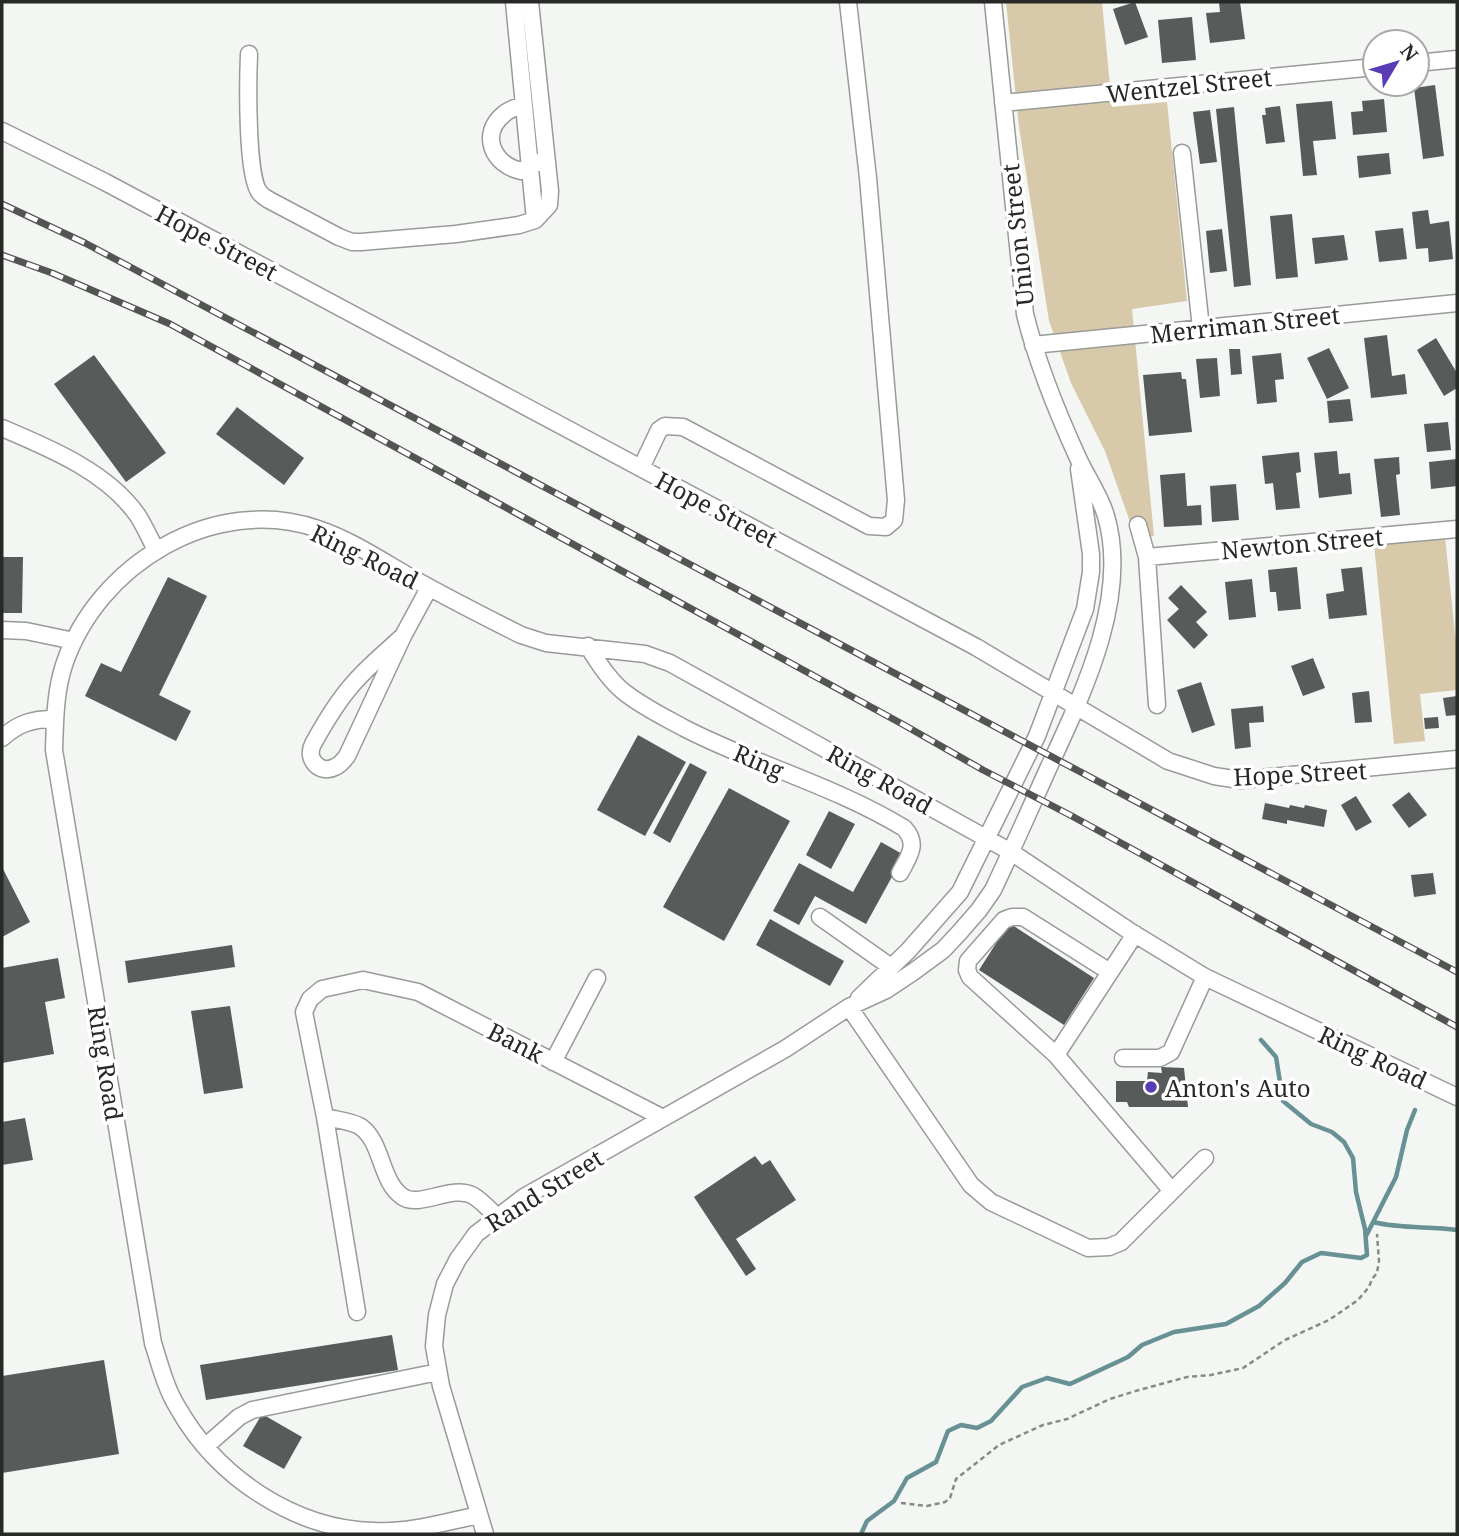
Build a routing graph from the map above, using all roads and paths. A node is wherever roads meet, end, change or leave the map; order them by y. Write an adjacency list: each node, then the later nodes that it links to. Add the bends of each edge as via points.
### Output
1 (514, 2): 10 (street)
2 (530, 2): 8 (street)
3 (848, 2): 23 (street, via 868,178 896,500 894,520 886,527 869,526 683,427 659,430)
4 (993, 2): 11 (street, Union Street)
5 (249, 54): 17 (street, via 252,168 259,193 269,200 352,242 456,234)
6 (1457, 59): 7 (street)
7 (1431, 62)
8 (537, 68): 10 (street); 15 (street)
9 (1361, 68): 11 (street, Wentzel Street)
10 (520, 69): 12 (street)
11 (1003, 103): 20 (street, Union Street, via 1020,284)
12 (524, 104): 16 (street); 16 (street, via 503,114 490,139 498,158 508,167)
13 (2, 131): 23 (street, Hope Street)
14 (1182, 153): 19 (street)
15 (546, 157): 16 (street); 17 (street, via 549,205)
16 (530, 169): 17 (street)
17 (535, 220)
18 (1457, 303): 19 (street, Merriman Street)
19 (1201, 328): 20 (street, Merriman Street)
20 (1033, 345): 22 (street, Union Street)
21 (2, 428): 26 (street, via 70,457 119,495 139,517)
22 (1079, 460): 33 (street, Union Street, via 1091,572 1085,609); 35 (street, Union Street, via 1106,516 1112,568 1108,609)
23 (640, 468): 33 (street, Hope Street)
24 (1138, 526): 27 (street)
25 (1457, 529): 27 (street, Newton Street)
26 (156, 550): 28 (street, Ring Road, via 204,528 278,520 318,529 354,545); 31 (street, Ring Road, via 106,591)
27 (1147, 557): 34 (street)
28 (429, 588): 30 (street); 32 (street, Ring Road, via 521,635 546,643)
29 (2, 630): 31 (street)
30 (403, 636): 30 (street, via 351,685 324,725 310,748 319,767 335,768 347,756)
31 (75, 641): 36 (street, Ring Road, via 64,666)
32 (587, 646): 39 (street, Ring Road, via 645,654 670,663); 41 (street, Ring, via 613,681 649,710 755,760 832,789 904,828 913,843)
33 (1054, 692): 35 (street, Hope Street); 39 (street, Union Street)
34 (1157, 705)
35 (1075, 706): 38 (street, Hope Street, via 1168,761 1240,780); 40 (street, Union Street)
36 (55, 719): 37 (street, via 34,719); 61 (street, Ring Road, via 56,763 153,1343 177,1408)
37 (2, 738)
38 (1457, 760)
39 (988, 839): 40 (street, Ring Road); 44 (street, Rand Street, via 960,892)
40 (1011, 852): 43 (street, Ring Road); 48 (street, Rand Street, via 993,890 943,950 886,989)
41 (900, 873)
42 (820, 917): 44 (street)
43 (1135, 934): 45 (street); 46 (street, Ring Road)
44 (891, 967): 48 (street, Rand Street)
45 (1110, 972): 49 (street); 49 (street, via 1023,917 1012,916 968,961 970,977)
46 (1205, 977): 50 (street, via 1171,1052 1160,1058); 52 (street, Ring Road)
47 (597, 978): 51 (street)
48 (849, 1007): 54 (street, Rand Street); 56 (street, via 971,1185 991,1202 1099,1249 1121,1241)
49 (1056, 1055): 56 (street)
50 (1123, 1058)
51 (553, 1062): 53 (street, Bank, via 418,992 363,980 322,989 304,1012); 54 (street, Bank)
52 (1457, 1097)
53 (324, 1117): 57 (street, via 361,1127 400,1196 410,1201 470,1194); 59 (street)
54 (663, 1118): 57 (street, Rand Street)
55 (1205, 1158): 56 (street)
56 (1172, 1191)
57 (496, 1216): 60 (street, Rand Street, via 476,1234 445,1284 434,1346)
58 (1377, 1234): 62 (path, via 1377,1273 1358,1300 1329,1320 1285,1340 1243,1368 1139,1390 999,1445 956,1479 945,1502 927,1506)
59 (357, 1312)
60 (438, 1372): 61 (street, via 252,1410); 63 (street, Rand Street)
61 (206, 1446): 63 (street, Ring Road, via 248,1486 286,1510 330,1526 374,1531 419,1529)
62 (901, 1503)
63 (479, 1515): 64 (street, Rand Street)
64 (485, 1534)

